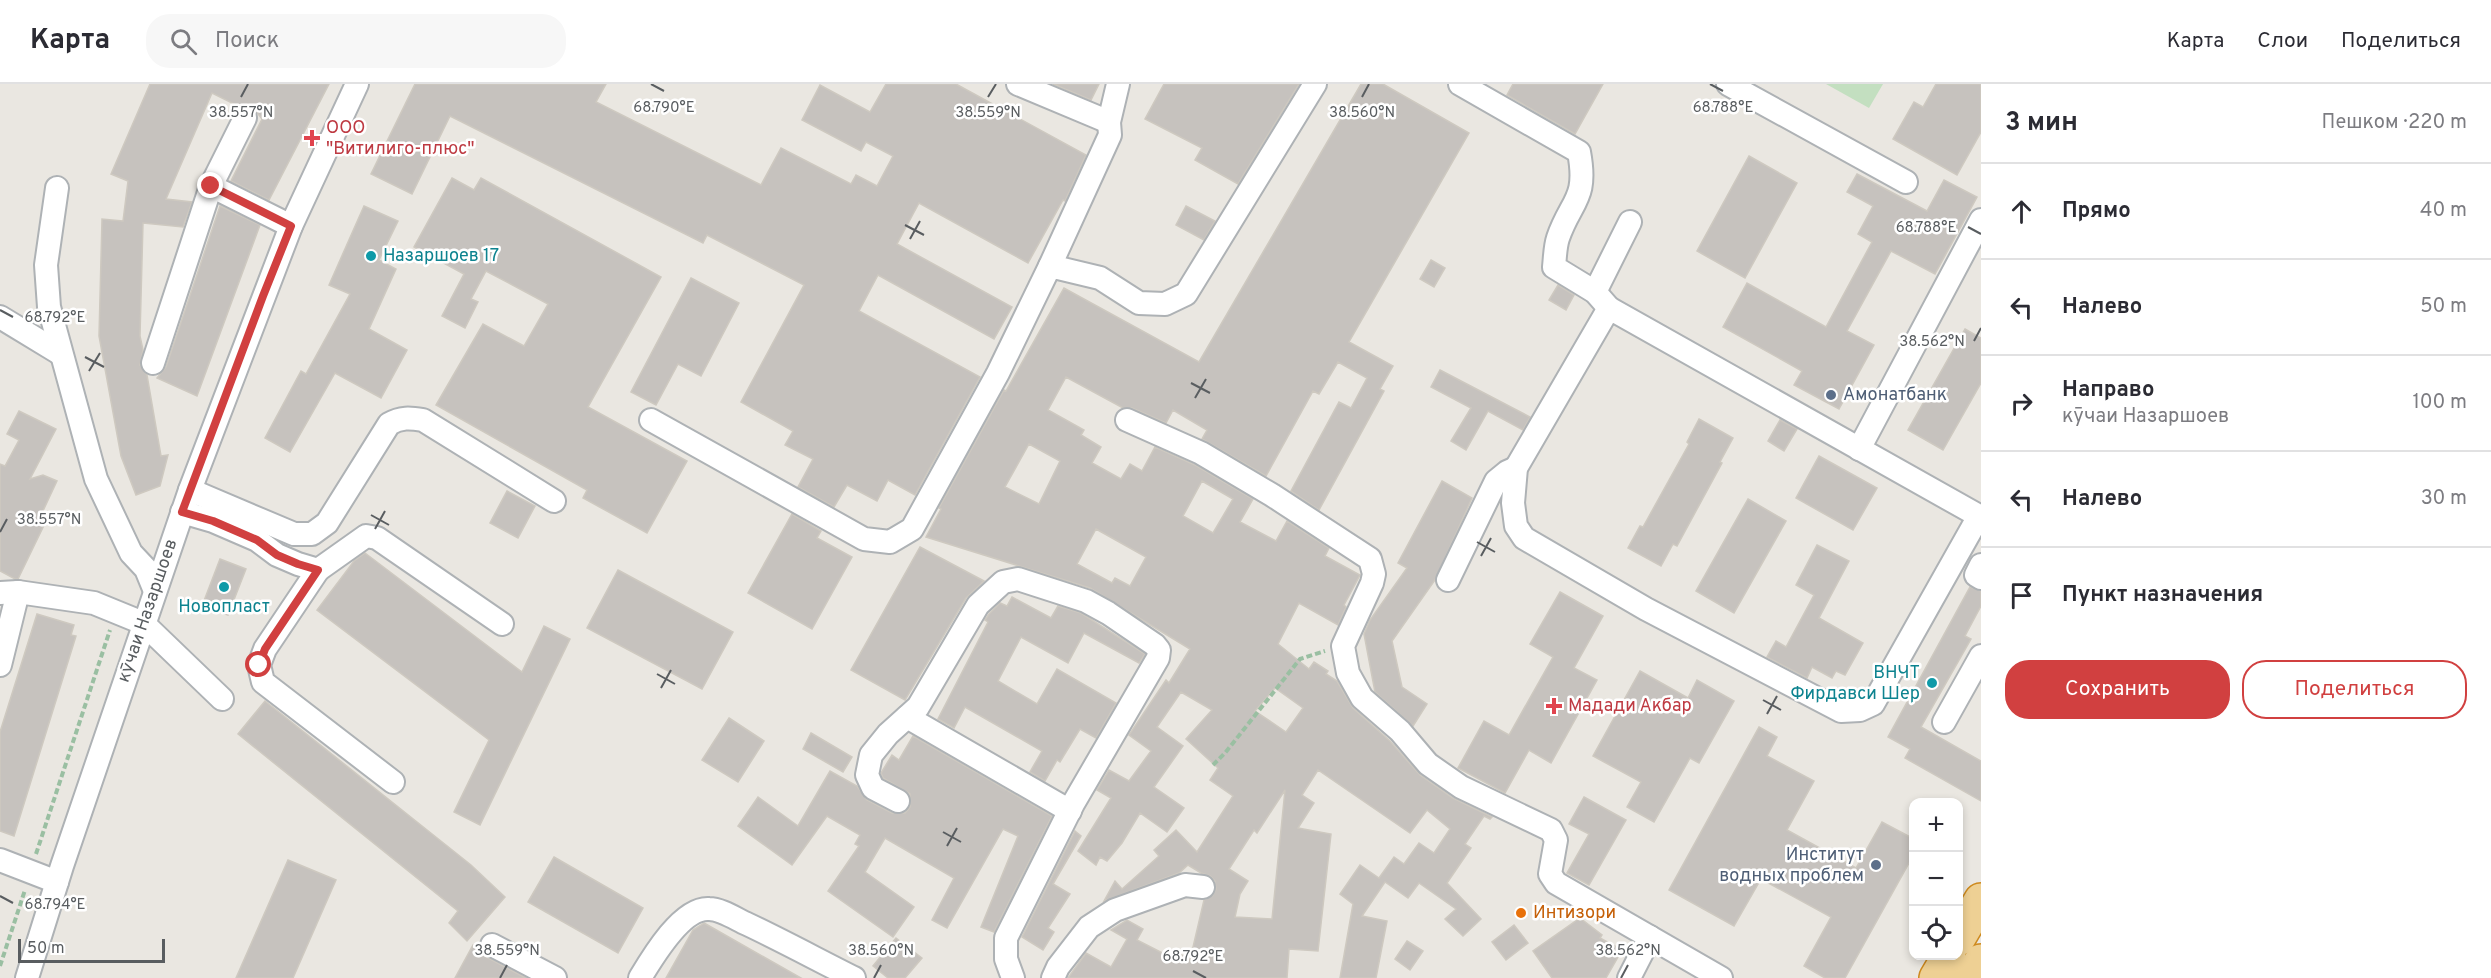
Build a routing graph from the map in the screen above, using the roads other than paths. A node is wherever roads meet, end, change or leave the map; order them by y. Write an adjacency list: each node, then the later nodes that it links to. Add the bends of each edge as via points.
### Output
1 (357, 84): 15 (street, кӯчаи Назаршоев)
2 (1018, 84): 9 (street)
3 (1118, 84): 9 (street)
4 (1315, 84): 16 (street, via 1186,294 1166,304 1139,303 1100,278)
5 (1460, 84): 7 (street)
6 (1728, 84): 10 (street)
7 (1483, 90): 17 (street, via 1579,152 1583,175 1578,199 1558,239 1554,267)
8 (245, 118): 11 (street)
9 (1109, 122): 16 (street, via 1110,135)
10 (1906, 182)
11 (211, 186): 15 (street); 20 (street)
12 (57, 188): 19 (street, via 46,265 49,307)
13 (1981, 220): 23 (street)
14 (1630, 222): 17 (street)
15 (291, 226): 25 (street, кӯчаи Назаршоев)
16 (1050, 266): 21 (street, via 998,373 912,529 890,542 864,538)
17 (1602, 300): 23 (street); 24 (street)
18 (0, 317): 19 (street)
19 (62, 354): 33 (street, via 96,479 131,553 146,569)
20 (153, 363)
21 (651, 420)
22 (1126, 420): 50 (street, via 1201,453 1370,559 1372,583 1343,646 1348,673 1362,698 1400,731 1428,764 1461,787 1551,830 1556,840 1550,874 1556,883)
23 (1859, 449): 28 (street)
24 (1516, 468): 28 (street, via 1513,502 1516,526 1524,538 1646,609 1841,711 1860,710 1873,704); 32 (street, via 1496,482)
25 (190, 490): 26 (street, via 294,534 312,534 327,523 390,424 407,418 423,420); 27 (street, кӯчаи Назаршоев)
26 (554, 501)
27 (182, 512): 30 (street, via 213,521 257,540 277,555); 33 (street, кӯчаи Назаршоев)
28 (1980, 517)
29 (1981, 565): 31 (street, via 1976,575)
30 (318, 570): 36 (street, via 366,537 376,538); 42 (street, via 265,649 259,665 263,682)
31 (1981, 578)
32 (1448, 580)
33 (154, 591): 35 (street, кӯчаи Назаршоев)
34 (9, 593): 35 (street, via 94,603); 38 (street)
35 (143, 622): 39 (street); 46 (street, кӯчаи Назаршоев)
36 (502, 624)
37 (1981, 656): 41 (street)
38 (0, 665)
39 (222, 699)
40 (907, 717): 43 (street, via 871,755 867,775 873,788); 44 (street); 44 (street, via 927,693 978,605 1003,582 1018,579 1086,601 1108,613 1155,645 1158,658)
41 (1944, 722)
42 (393, 782)
43 (898, 801)
44 (1070, 811): 58 (street, via 1006,938 1006,959)
45 (0, 860): 46 (street)
46 (57, 882): 54 (street, кӯчаи Назаршоев)
47 (1203, 887): 59 (street, via 1185,885 1115,910 1089,927)
48 (1981, 900): 49 (highway)
49 (1963, 932)
50 (1650, 938): 60 (street); 61 (street)
51 (492, 945): 55 (street)
52 (1947, 960): 62 (highway)
53 (1981, 961): 63 (highway)
54 (27, 978)
55 (555, 978)
56 (640, 978): 57 (street, via 656,950 688,915 708,908)
57 (854, 978)
58 (1013, 978)
59 (1053, 978)
60 (1629, 978)
61 (1721, 978)
62 (1936, 978)
63 (1971, 978)

